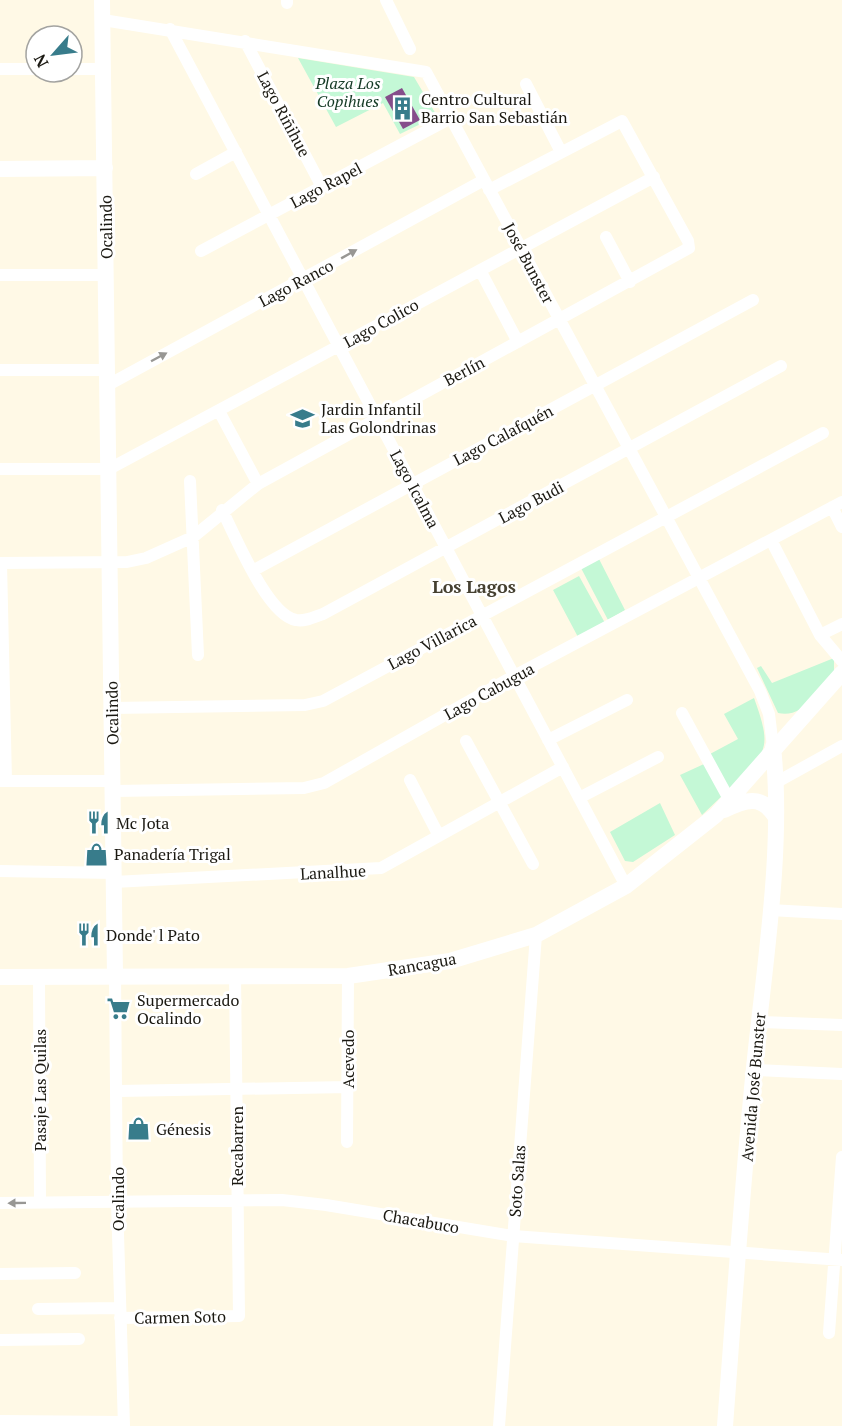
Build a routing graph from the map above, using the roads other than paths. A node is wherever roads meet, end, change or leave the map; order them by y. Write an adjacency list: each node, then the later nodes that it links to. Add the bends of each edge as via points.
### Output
1 (102, 0): 3 (main road, Ocalindo)
2 (386, 0): 6 (street)
3 (103, 20): 4 (street, José Bunster); 10 (main road, Ocalindo)
4 (170, 29): 5 (street, José Bunster); 13 (street, Lago Icalma)
5 (245, 41): 12 (street, José Bunster, via 426,72); 20 (street, Lago Riñihue)
6 (410, 49)
7 (0, 69): 8 (street)
8 (24, 69)
9 (84, 69): 10 (street)
10 (103, 69): 15 (main road, Ocalindo)
11 (526, 84): 14 (street)
12 (451, 118): 19 (street, José Bunster); 20 (street, Lago Rapel)
13 (236, 152): 17 (street); 21 (street, Lago Icalma)
14 (561, 152): 18 (street, Lago Ranco, via 622,121); 19 (street, Lago Ranco)
15 (105, 168): 16 (main road); 26 (main road, Ocalindo)
16 (0, 169)
17 (196, 174)
18 (654, 177): 23 (street, Lago Colico); 29 (street, Berlín, via 689,248)
19 (487, 185): 23 (street, José Bunster); 28 (street, Lago Ranco, one-way to 19)
20 (322, 187): 21 (street, Lago Rapel)
21 (269, 215): 24 (street, Lago Rapel); 28 (street, Lago Icalma)
22 (606, 237): 29 (street)
23 (521, 249): 25 (street, Lago Colico); 31 (street, José Bunster)
24 (201, 251)
25 (480, 270): 32 (street); 33 (street, Lago Colico)
26 (106, 274): 27 (street); 36 (main road, Ocalindo)
27 (0, 275)
28 (303, 279): 33 (street, Lago Icalma); 36 (street, Lago Ranco, one-way to 28)
29 (630, 282): 31 (street, Berlín)
30 (753, 300): 37 (street, Lago Calafquén)
31 (559, 319): 32 (street, Berlín); 37 (street, José Bunster)
32 (518, 342): 39 (street, Berlín)
33 (339, 346): 38 (street, Lago Colico); 39 (street, Lago Icalma)
34 (781, 366): 41 (street, Lago Budi)
35 (0, 370): 36 (street)
36 (108, 377): 43 (main road, Ocalindo)
37 (595, 386): 41 (street, José Bunster); 46 (street, Lago Calafquén)
38 (219, 411): 43 (street, Lago Colico); 45 (street)
39 (377, 418): 45 (street, Berlín); 46 (street, Lago Icalma)
40 (822, 433): 49 (street, Lago Villarica)
41 (629, 449): 49 (street, José Bunster); 53 (street, Lago Budi)
42 (0, 469): 43 (street)
43 (109, 469): 55 (main road, Ocalindo)
44 (190, 481): 51 (street)
45 (258, 484): 48 (street, Berlín)
46 (412, 484): 53 (street, Lago Icalma); 56 (street, Lago Calafquén)
47 (837, 505): 50 (street); 52 (street, Lago Cabugua)
48 (222, 510): 51 (street, Berlín); 56 (street)
49 (666, 518): 57 (street, José Bunster); 58 (street, Lago Villarica)
50 (842, 526)
51 (193, 537): 55 (street, Berlín, via 146,558); 61 (street)
52 (771, 540): 57 (street, Lago Cabugua); 60 (street)
53 (446, 548): 56 (street, Lago Budi, via 305,620 295,620 279,611); 58 (street, Lago Icalma)
54 (1, 562): 55 (street, Berlín); 75 (street)
55 (110, 562): 66 (main road, Ocalindo)
56 (254, 570)
57 (699, 578): 64 (street, Lago Cabugua); 71 (street, José Bunster, via 765,702)
58 (482, 615): 64 (street, Lago Icalma); 66 (street, Lago Villarica, via 319,702)
59 (842, 624): 60 (street)
60 (820, 635): 62 (street)
61 (198, 655)
62 (842, 661)
63 (842, 673): 71 (main road, Rancagua)
64 (514, 676): 68 (street, Lago Icalma); 77 (street, Lago Cabugua, via 324,783 304,788)
65 (627, 700): 68 (street)
66 (112, 708): 77 (main road, Ocalindo)
67 (682, 713): 79 (street)
68 (548, 740): 73 (street, Lago Icalma)
69 (466, 741): 80 (street)
70 (842, 746): 76 (street)
71 (773, 747): 76 (main road, Avenida José Bunster); 79 (main road, Rancagua)
72 (657, 758): 78 (street)
73 (563, 768): 78 (street, Lago Icalma); 80 (street, Lanalhue)
74 (410, 780): 83 (street)
75 (3, 781): 77 (street, Lago Cabugua)
76 (777, 782): 82 (main road, Avenida José Bunster)
77 (113, 786): 86 (main road, Ocalindo)
78 (579, 798): 87 (street, Lago Icalma)
79 (730, 801): 81 (main road, Rancagua)
80 (500, 802): 83 (street, Lanalhue); 84 (street)
81 (716, 815): 82 (main road, via 739,803 757,800); 87 (main road, Rancagua)
82 (775, 816): 88 (main road, Avenida José Bunster)
83 (439, 836): 86 (street, Lanalhue, via 381,868 370,870)
84 (533, 864)
85 (0, 872): 86 (street, Lanalhue)
86 (114, 878): 91 (main road, Ocalindo)
87 (626, 886): 90 (main road, Rancagua)
88 (770, 910): 89 (street); 96 (main road, Avenida José Bunster)
89 (842, 914)
90 (536, 935): 93 (main road, Rancagua, via 450,961); 109 (street, Soto Salas)
91 (115, 976): 92 (main road, Rancagua); 95 (main road, Rancagua); 102 (street, Ocalindo)
92 (235, 976): 93 (main road, Rancagua); 101 (street, Recabarren)
93 (348, 976): 100 (street, Acevedo)
94 (0, 977): 95 (main road, Rancagua)
95 (39, 977): 108 (street, Pasaje Las Quilas)
96 (759, 1022): 97 (street); 98 (main road, Avenida José Bunster)
97 (842, 1025)
98 (754, 1070): 99 (street); 110 (main road, Avenida José Bunster)
99 (842, 1074)
100 (348, 1087): 101 (street); 103 (street, Acevedo)
101 (236, 1089): 102 (street); 106 (street, Recabarren)
102 (118, 1091): 105 (street, Ocalindo)
103 (348, 1142)
104 (842, 1157): 111 (street)
105 (117, 1202): 106 (street, Chacabuco); 108 (street, Chacabuco); 115 (street, Ocalindo)
106 (237, 1202): 109 (street, Chacabuco, via 282,1200 326,1205); 116 (street, Recabarren)
107 (0, 1203): 108 (street, Chacabuco, one-way to 107)
108 (40, 1203)
109 (513, 1236): 110 (street, Chacabuco); 122 (street, Soto Salas)
110 (738, 1252): 111 (street, Chacabuco); 123 (main road, Avenida José Bunster)
111 (838, 1260): 117 (street)
112 (75, 1273): 113 (street)
113 (0, 1274)
114 (38, 1309): 115 (street, Carmen Soto)
115 (120, 1313): 116 (street, Carmen Soto); 121 (street, Ocalindo)
116 (239, 1316)
117 (829, 1333)
118 (0, 1340): 119 (street)
119 (79, 1340)
120 (0, 1421): 121 (street)
121 (124, 1424)
122 (499, 1426)
123 (725, 1426)

